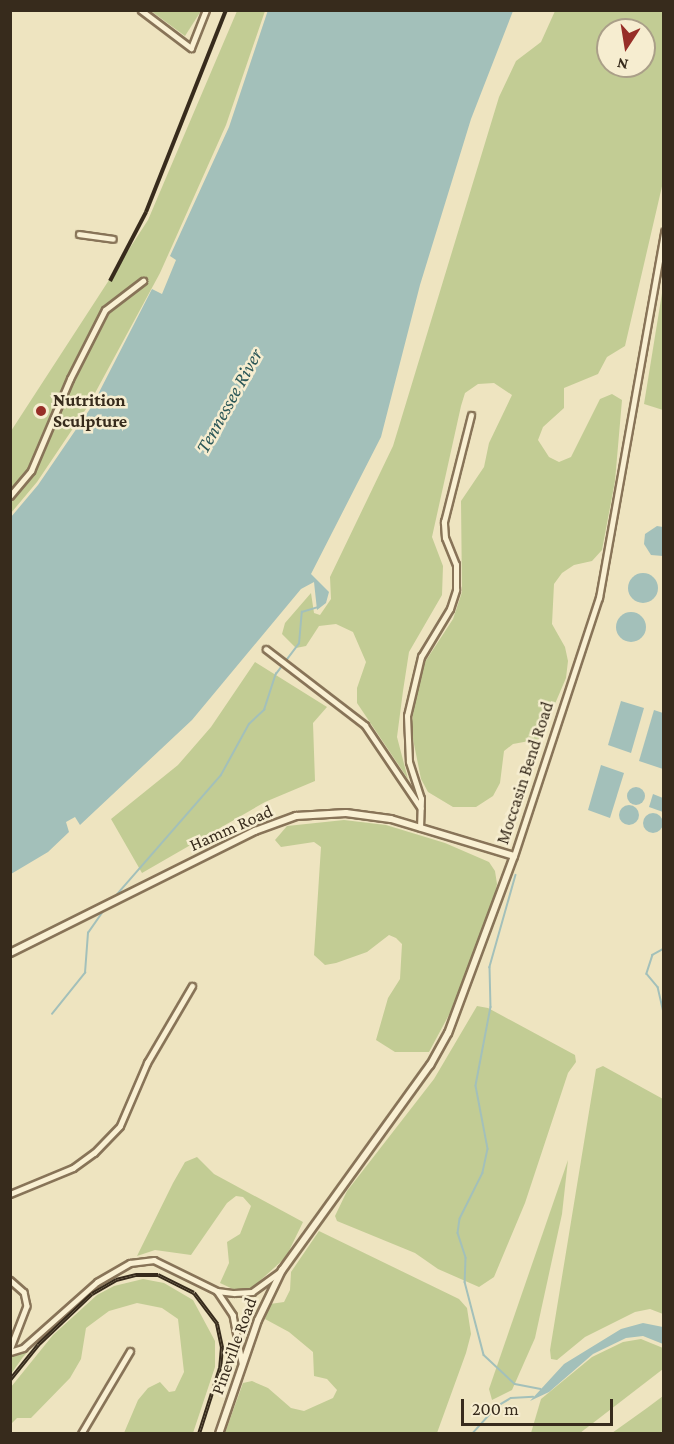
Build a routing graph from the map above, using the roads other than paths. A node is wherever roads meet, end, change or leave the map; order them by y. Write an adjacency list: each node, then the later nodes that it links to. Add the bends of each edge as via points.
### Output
1 (141, 10): 2 (street, via 191,48)
2 (206, 10)
3 (663, 232): 12 (street, Moccasin Bend Road, via 599,598)
4 (80, 234): 5 (street)
5 (113, 239)
6 (143, 281): 8 (street, via 105,310 31,471)
7 (471, 415): 10 (street, via 444,522 445,538 456,566 456,590 450,609 421,657 407,716 406,746)
8 (10, 496)
9 (266, 649): 10 (street, via 365,725)
10 (421, 808): 11 (street)
11 (420, 828): 12 (main road, Hamm Road); 13 (main road, Hamm Road, via 391,819 346,813 296,816 255,831)
12 (514, 856): 16 (main road, Moccasin Bend Road, via 448,1033 430,1065)
13 (10, 952)
14 (192, 986): 15 (street, via 147,1063 120,1125 94,1153 73,1168)
15 (10, 1194)
16 (282, 1270): 18 (street, via 252,1292); 21 (main road, Pineville Road)
17 (10, 1280): 19 (street, via 24,1292 27,1306)
18 (217, 1291): 19 (street, via 162,1262 140,1260 97,1282 23,1348); 21 (street, via 233,1315)
19 (10, 1351)
20 (130, 1351): 22 (street)
21 (242, 1362): 23 (main road, Pineville Road)
22 (81, 1434)
23 (219, 1434)

